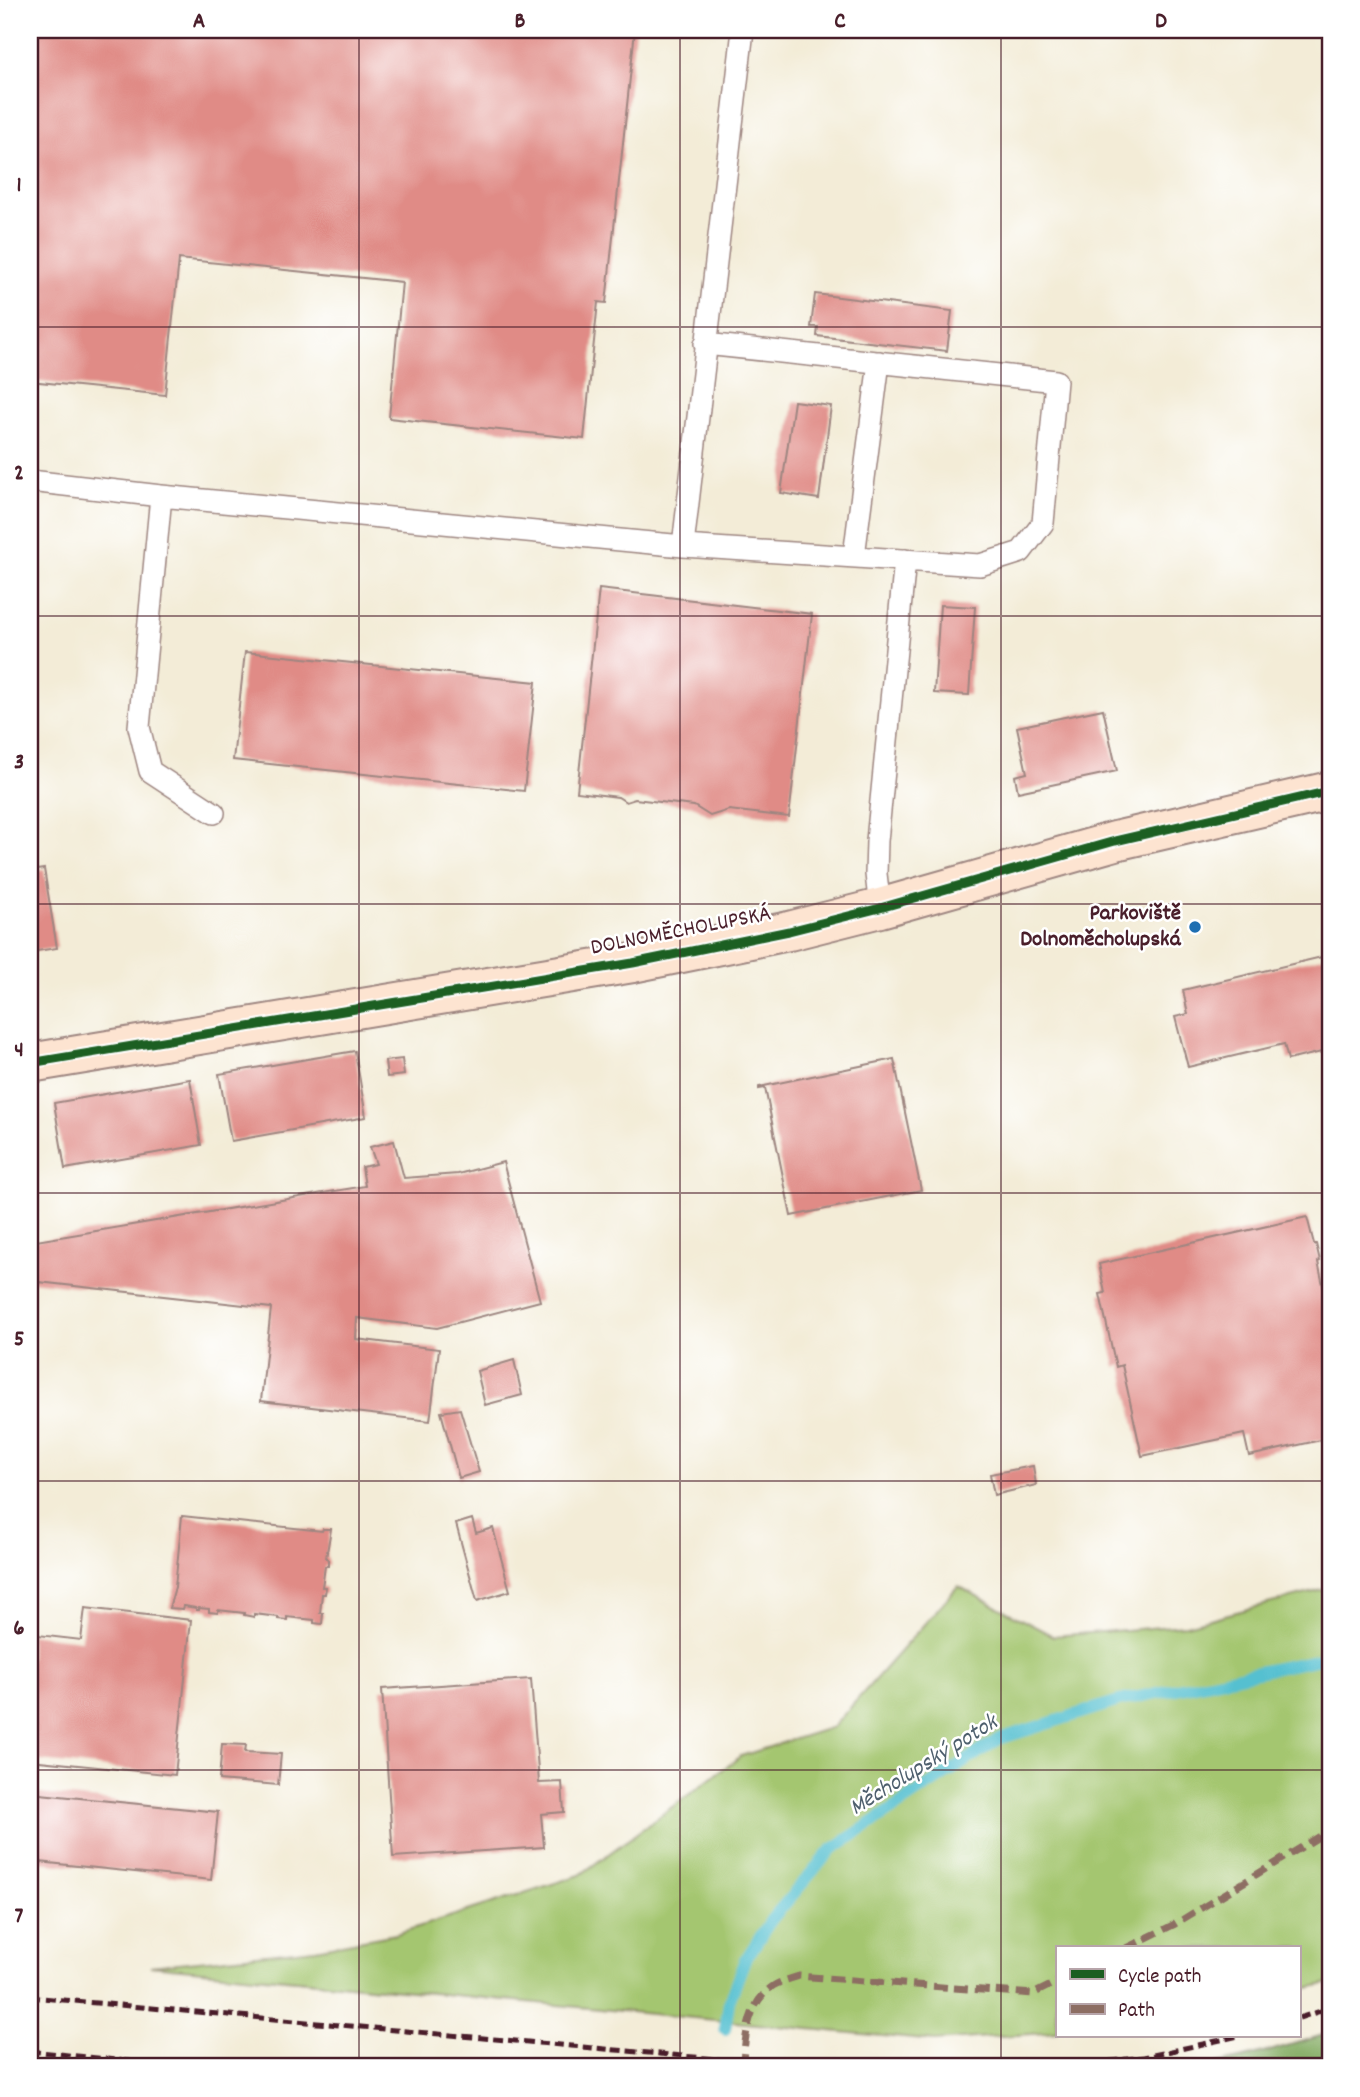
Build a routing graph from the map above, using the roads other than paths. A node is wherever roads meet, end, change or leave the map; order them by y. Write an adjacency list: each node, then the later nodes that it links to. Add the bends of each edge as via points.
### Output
1 (743, 30): 2 (lane)
2 (705, 344): 3 (lane); 6 (lane)
3 (879, 362): 7 (lane); 8 (lane, via 1056,381 1043,523 1021,552 980,565)
4 (30, 481): 5 (lane)
5 (161, 496): 6 (lane); 10 (lane, via 139,727 150,771)
6 (683, 545): 7 (lane)
7 (854, 556): 8 (lane)
8 (905, 560): 11 (lane, via 877,841)
9 (1330, 791): 11 (street, DOLNOMĚCHOLUPSKÁ, via 1161,829)
10 (214, 813)
11 (880, 908): 12 (street, DOLNOMĚCHOLUPSKÁ, via 633,962)
12 (30, 1063)

